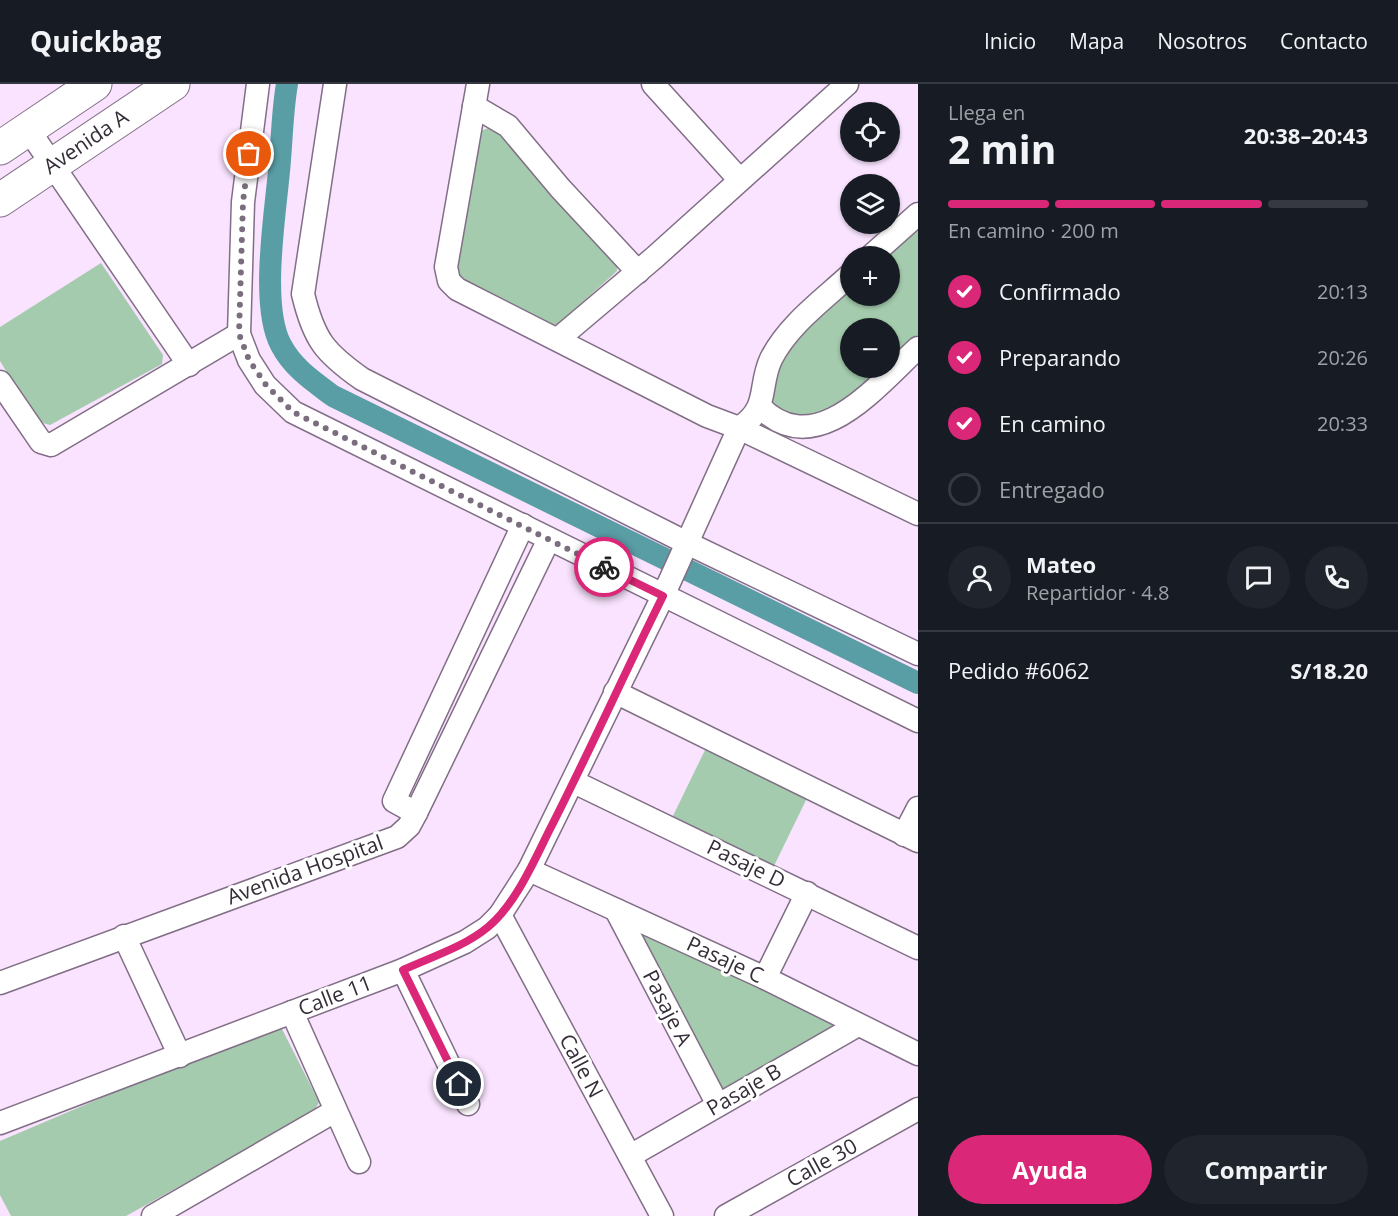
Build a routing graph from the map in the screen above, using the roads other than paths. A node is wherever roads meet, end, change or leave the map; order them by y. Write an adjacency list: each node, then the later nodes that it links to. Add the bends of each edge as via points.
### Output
1 (95, 84): 9 (street, Avenida A)
2 (173, 84): 11 (street, Avenida A)
3 (258, 84): 18 (street, via 243,202)
4 (335, 84): 30 (street, via 303,294 323,347 362,379)
5 (478, 84): 8 (street)
6 (653, 84): 12 (street)
7 (834, 88): 12 (street)
8 (474, 106): 16 (street, via 508,126); 19 (street, via 446,267 449,281 457,289)
9 (28, 129): 10 (street, Avenida A); 11 (street)
10 (0, 148)
11 (52, 164): 13 (street, Avenida A); 21 (street)
12 (739, 179): 16 (street)
13 (0, 200)
14 (918, 214): 15 (street)
15 (882, 246)
16 (638, 272): 19 (street)
17 (840, 284): 23 (street, via 802,319 771,360)
18 (239, 334): 21 (street); 28 (street, via 249,360 266,385 293,412)
19 (558, 339): 25 (street, via 706,416)
20 (918, 348): 24 (street, via 850,410)
21 (189, 365): 22 (street, via 46,446)
22 (0, 382)
23 (760, 406): 24 (street, via 786,425); 25 (street, Calle 11, via 753,418)
24 (810, 427): 26 (street)
25 (739, 428): 26 (street); 30 (street, Calle 11)
26 (797, 456): 27 (street)
27 (918, 514)
28 (522, 525): 29 (street); 37 (street, via 394,801)
29 (549, 538): 31 (street); 37 (street, Avenida Hospital)
30 (680, 556): 31 (street, Calle 11); 32 (street)
31 (663, 596): 33 (street, Calle 11); 34 (street)
32 (918, 654)
33 (615, 692): 35 (street, Calle 11); 38 (street)
34 (918, 721)
35 (574, 782): 39 (street, Calle 11); 40 (street, Pasaje D)
36 (918, 808): 38 (street)
37 (416, 813): 43 (street, Avenida Hospital, via 397,837)
38 (911, 838)
39 (529, 870): 41 (street, Pasaje C); 42 (street, Calle 11)
40 (807, 893): 44 (street, Pasaje D); 46 (street)
41 (616, 910): 46 (street, Pasaje C); 53 (street, Pasaje A)
42 (500, 915): 45 (street, Calle 11, via 465,942); 57 (street, Calle N)
43 (124, 936): 47 (street, Avenida Hospital); 51 (street)
44 (918, 948)
45 (403, 970): 48 (street, Calle 11); 52 (street)
46 (765, 978): 49 (street, Pasaje C)
47 (0, 983)
48 (292, 1012): 51 (street, Calle 11); 55 (street)
49 (858, 1024): 50 (street, Pasaje C); 53 (street, Pasaje B)
50 (918, 1054)
51 (180, 1056): 56 (street, Calle 11)
52 (468, 1104)
53 (718, 1105): 57 (street, Pasaje B)
54 (918, 1109): 61 (street, Calle 30)
55 (335, 1111): 58 (street); 59 (street)
56 (0, 1123)
57 (630, 1156): 60 (street, Calle N)
58 (359, 1162)
59 (153, 1216)
60 (662, 1216)
61 (726, 1216)

